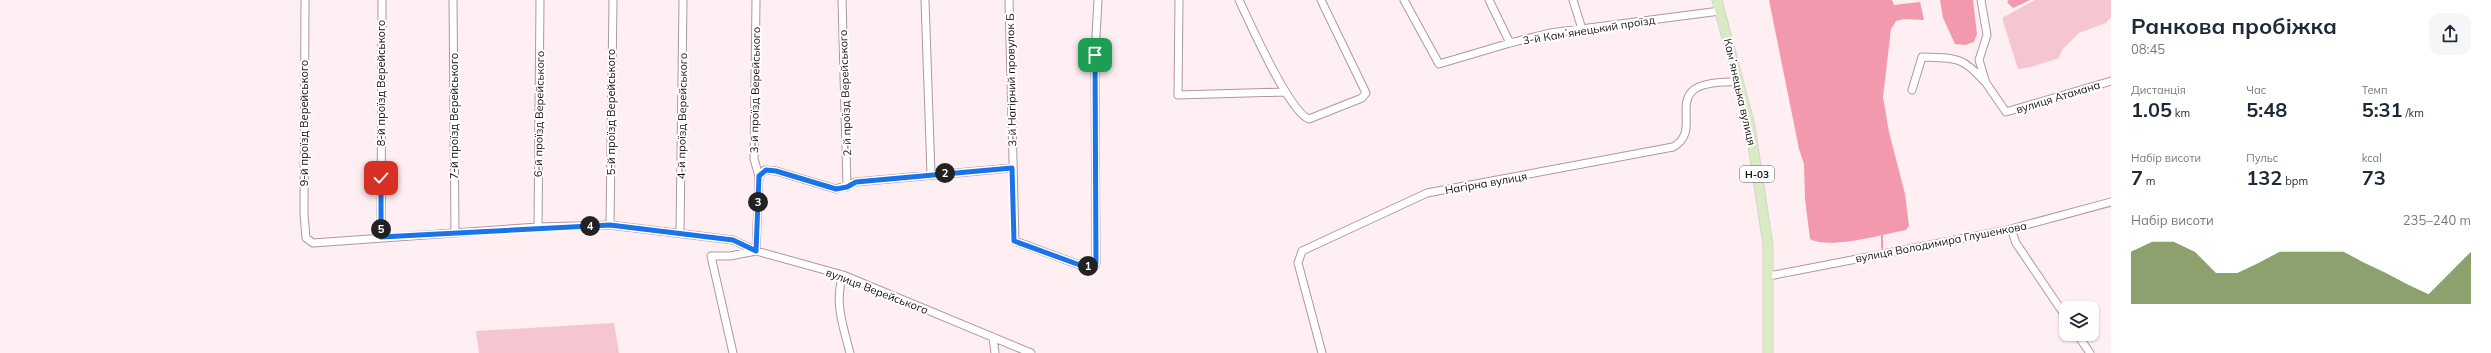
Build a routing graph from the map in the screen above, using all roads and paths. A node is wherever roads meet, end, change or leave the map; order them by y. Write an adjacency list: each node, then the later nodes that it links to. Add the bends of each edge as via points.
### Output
1 (305, 0): 39 (street, 9-й проїзд Верейського, via 303,191 306,238)
2 (382, 0): 38 (street, 8-й проїзд Верейського)
3 (454, 0): 37 (street, 7-й проїзд Верейського)
4 (540, 0): 34 (street, 6-й проїзд Верейського)
5 (613, 0): 33 (street, 5-й проїзд Верейського)
6 (683, 0): 36 (street, 4-й проїзд Верейського)
7 (756, 0): 30 (street, 3-й проїзд Верейського, via 754,159)
8 (842, 0): 31 (street, 2-й проїзд Верейського)
9 (925, 0): 29 (street)
10 (1009, 0): 28 (street, 3-й Нагірний провулок Б)
11 (1098, 0): 28 (street, 3-й Нагірний провулок Б, via 1095,55 1094,267 1077,264 1014,241)
12 (1179, 0): 27 (street, via 1178,95)
13 (1239, 0): 27 (street)
14 (1321, 0): 27 (street, via 1366,93 1362,98 1309,119 1302,116)
15 (1404, 0): 22 (street, 3-й Камʼянецький проїзд, via 1439,64)
16 (1489, 0): 22 (street)
17 (1573, 0): 21 (street)
18 (1717, 0): 20 (main road, Камʼянецька вулиця / Н-03)
19 (1981, 0): 25 (street, вулиця Атамана, via 1987,35 1979,60)
20 (1720, 11): 21 (street, 3-й Камʼянецький проїзд); 24 (main road, Камʼянецька вулиця / Н-03)
21 (1582, 29): 22 (street, 3-й Камʼянецький проїзд)
22 (1510, 43)
23 (2111, 81): 25 (street, вулиця Атамана, via 2006,112)
24 (1739, 82): 42 (main road, Камʼянецька вулиця / Н-03, via 1750,126 1768,245); 50 (street, Нагірна вулиця, via 1710,82 1696,87 1685,102 1686,130 1680,143 1672,147 1427,193 1302,251 1298,263)
25 (1986, 83): 26 (street, via 1969,64 1950,58 1922,57)
26 (1912, 90)
27 (1285, 92)
28 (1012, 168): 29 (street)
29 (931, 174): 31 (street, via 856,182)
30 (759, 176): 31 (street, via 766,170 776,171 836,189); 40 (street, 3-й проїзд Верейського)
31 (847, 187)
32 (2111, 202): 35 (street, вулиця Володимира Глушенкова)
33 (610, 225): 34 (street, вулиця Верейського); 36 (street, вулиця Верейського)
34 (538, 227): 37 (street, вулиця Верейського)
35 (2011, 229): 42 (street, вулиця Володимира Глушенкова); 43 (street, via 2016,243)
36 (680, 232): 40 (street, вулиця Верейського, via 733,240)
37 (455, 233): 38 (street, вулиця Верейського)
38 (381, 237): 39 (street, вулиця Верейського)
39 (313, 243)
40 (756, 251): 41 (street, вулиця Верейського); 46 (street, via 730,256 711,256)
41 (843, 275): 44 (street, вулиця Верейського); 47 (street, via 838,289 838,303)
42 (1769, 276): 51 (main road, Камʼянецька вулиця / Н-03)
43 (2059, 307)
44 (993, 337): 48 (street); 49 (street, вулиця Верейського)
45 (2082, 341): 52 (street)
46 (733, 353)
47 (850, 353)
48 (995, 353)
49 (1031, 353)
50 (1322, 353)
51 (1768, 353)
52 (2090, 353)

